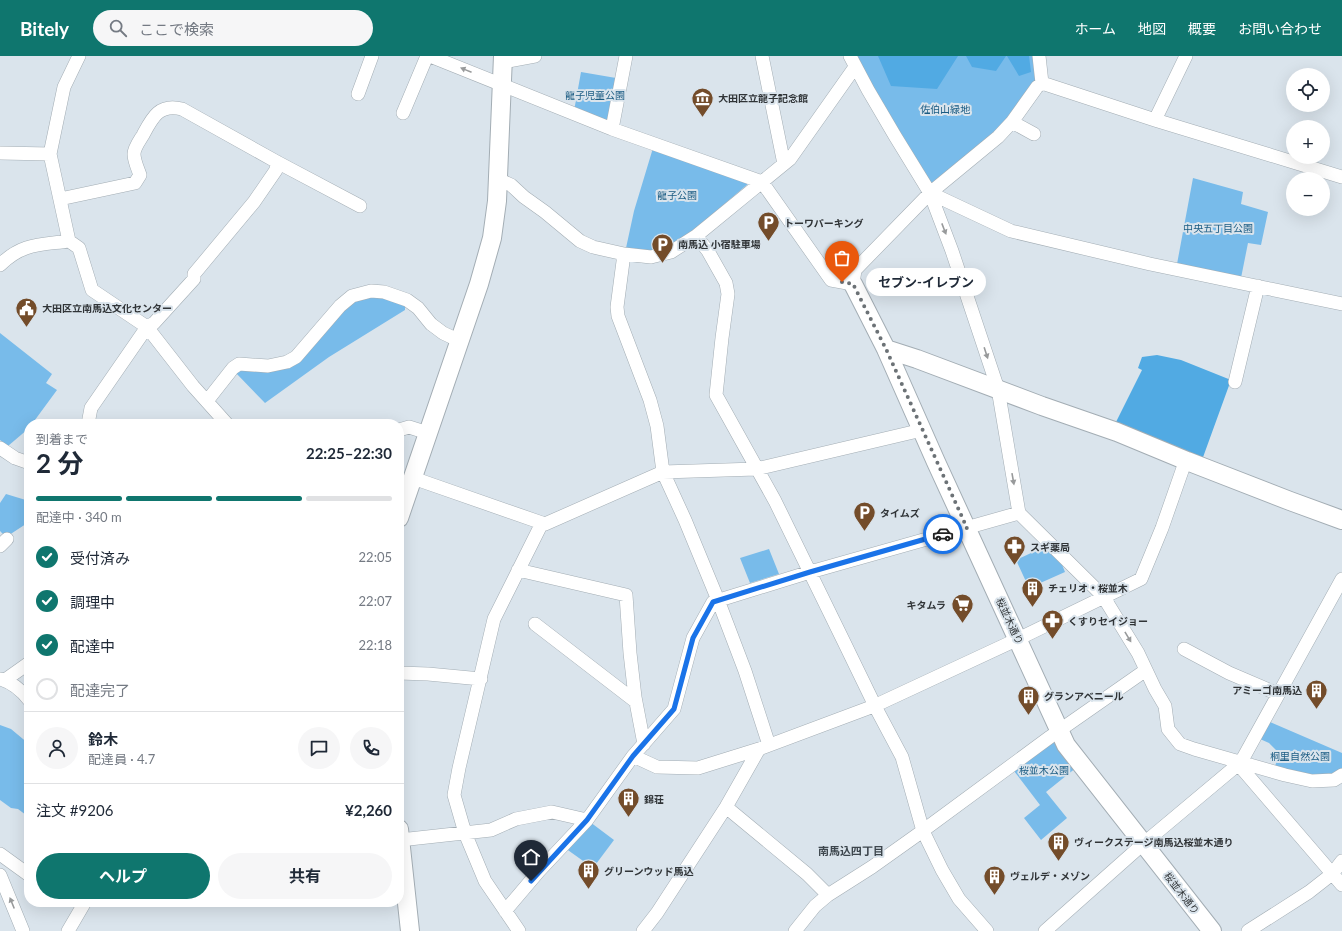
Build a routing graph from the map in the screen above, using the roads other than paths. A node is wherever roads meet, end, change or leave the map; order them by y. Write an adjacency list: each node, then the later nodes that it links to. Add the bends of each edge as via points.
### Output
1 (79, 56): 20 (street, via 64,87)
2 (372, 56): 13 (street)
3 (429, 56): 12 (street, one-way to 3); 14 (street)
4 (535, 56): 9 (street)
5 (626, 56): 17 (street)
6 (762, 56): 22 (street)
7 (1039, 56): 11 (street)
8 (1186, 56): 15 (street)
9 (503, 59): 12 (street)
10 (853, 62): 22 (street, via 806,138); 26 (street)
11 (1042, 83): 15 (street); 16 (street)
12 (502, 85): 17 (street); 24 (street)
13 (358, 94)
14 (404, 113)
15 (1155, 120): 23 (street)
16 (1012, 122): 18 (street); 26 (street, via 998,137)
17 (612, 128): 25 (street)
18 (1034, 134)
19 (0, 153): 20 (street)
20 (50, 154): 27 (street)
21 (277, 162): 27 (street, via 174,106 153,116 137,145 134,154 140,176 135,183); 28 (street); 36 (street, via 276,170 254,202 194,274 194,279 154,324)
22 (784, 164): 25 (street)
23 (1342, 177)
24 (498, 179): 31 (street, via 511,186 580,241 593,247); 37 (street, via 492,238)
25 (762, 182): 29 (street); 33 (street, via 832,280)
26 (930, 193): 33 (street, via 855,270); 34 (street, via 1011,231); 40 (street, one-way to 40)
27 (60, 199): 30 (street)
28 (360, 206)
29 (696, 236): 31 (street, via 671,252 651,257); 50 (street, via 708,251 726,283 728,294 716,395)
30 (69, 241): 32 (street, via 23,248); 36 (street, via 79,248 92,290)
31 (624, 254): 51 (street, via 618,316 650,400 657,426)
32 (0, 265)
33 (853, 284): 38 (street, 桜並木通り)
34 (1258, 286): 35 (street); 39 (street)
35 (1342, 304)
36 (147, 327): 41 (street); 42 (street, via 90,408)
37 (460, 341): 41 (street, via 431,324 418,308 407,300 384,292 371,291 352,296 340,306 296,357 287,362 268,366 239,364); 46 (street)
38 (886, 349): 40 (street); 45 (street, 桜並木通り)
39 (1235, 382)
40 (998, 390): 48 (street, via 1117,432); 54 (street, one-way to 54)
41 (207, 401): 43 (street)
42 (89, 419)
43 (223, 419)
44 (404, 428): 46 (street, via 409,427)
45 (922, 430): 50 (street); 57 (street, 桜並木通り)
46 (428, 432): 52 (street)
47 (0, 448): 49 (street)
48 (1187, 461): 55 (street); 61 (street, via 1141,579)
49 (24, 462)
50 (756, 468): 51 (street); 59 (street)
51 (663, 472): 56 (street, via 545,524); 62 (street)
52 (413, 478): 53 (street); 56 (street)
53 (404, 504)
54 (1019, 513): 57 (street); 61 (street)
55 (1342, 520)
56 (542, 523): 58 (street)
57 (967, 528): 59 (street); 64 (street, 桜並木通り)
58 (518, 570): 69 (street, via 494,619); 73 (street, via 626,595)
59 (810, 572): 62 (street); 74 (street)
60 (1342, 580): 72 (street)
61 (1103, 596): 64 (street); 67 (street, one-way to 67)
62 (718, 600): 76 (street, via 713,602 693,638 674,709); 77 (street, via 745,671)
63 (534, 624): 73 (street)
64 (1018, 639): 74 (street); 75 (street, 桜並木通り)
65 (1184, 649): 72 (street, via 1229,673)
66 (24, 666): 70 (street)
67 (1146, 670): 75 (street); 79 (street, via 1165,706 1168,729 1180,744)
68 (404, 673): 69 (street)
69 (481, 679): 84 (street, via 454,795)
70 (3, 680): 71 (street)
71 (24, 694)
72 (1278, 694): 79 (street)
73 (635, 701): 76 (street)
74 (874, 706): 77 (street); 83 (street, via 902,757)
75 (1060, 730): 83 (street); 86 (street, 桜並木通り, via 1066,745)
76 (644, 744): 78 (street)
77 (764, 747): 78 (street, via 698,768 657,767); 81 (street)
78 (633, 756): 82 (street)
79 (1240, 763): 80 (street, via 1312,781 1334,780); 86 (street); 90 (street)
80 (1342, 775)
81 (726, 807): 93 (street, via 808,874); 101 (street)
82 (587, 820): 84 (street, via 552,812 516,819 491,830); 96 (street)
83 (923, 831): 93 (street); 103 (street, via 959,899)
84 (465, 833): 85 (street); 96 (street, via 485,881)
85 (404, 834)
86 (1143, 844): 104 (street); 105 (street, 桜並木通り)
87 (0, 854): 89 (street)
88 (1342, 861): 90 (street)
89 (24, 871)
90 (1332, 874): 92 (street); 106 (street)
91 (0, 875): 97 (street, one-way to 91)
92 (1342, 885)
93 (828, 895): 102 (street, via 815,906)
94 (404, 896): 99 (street)
95 (82, 907): 98 (street)
96 (505, 911): 100 (street)
97 (23, 931)
98 (68, 931)
99 (410, 931)
100 (519, 931)
101 (643, 931)
102 (795, 931)
103 (987, 931)
104 (1045, 931)
105 (1212, 931)
106 (1248, 931)

